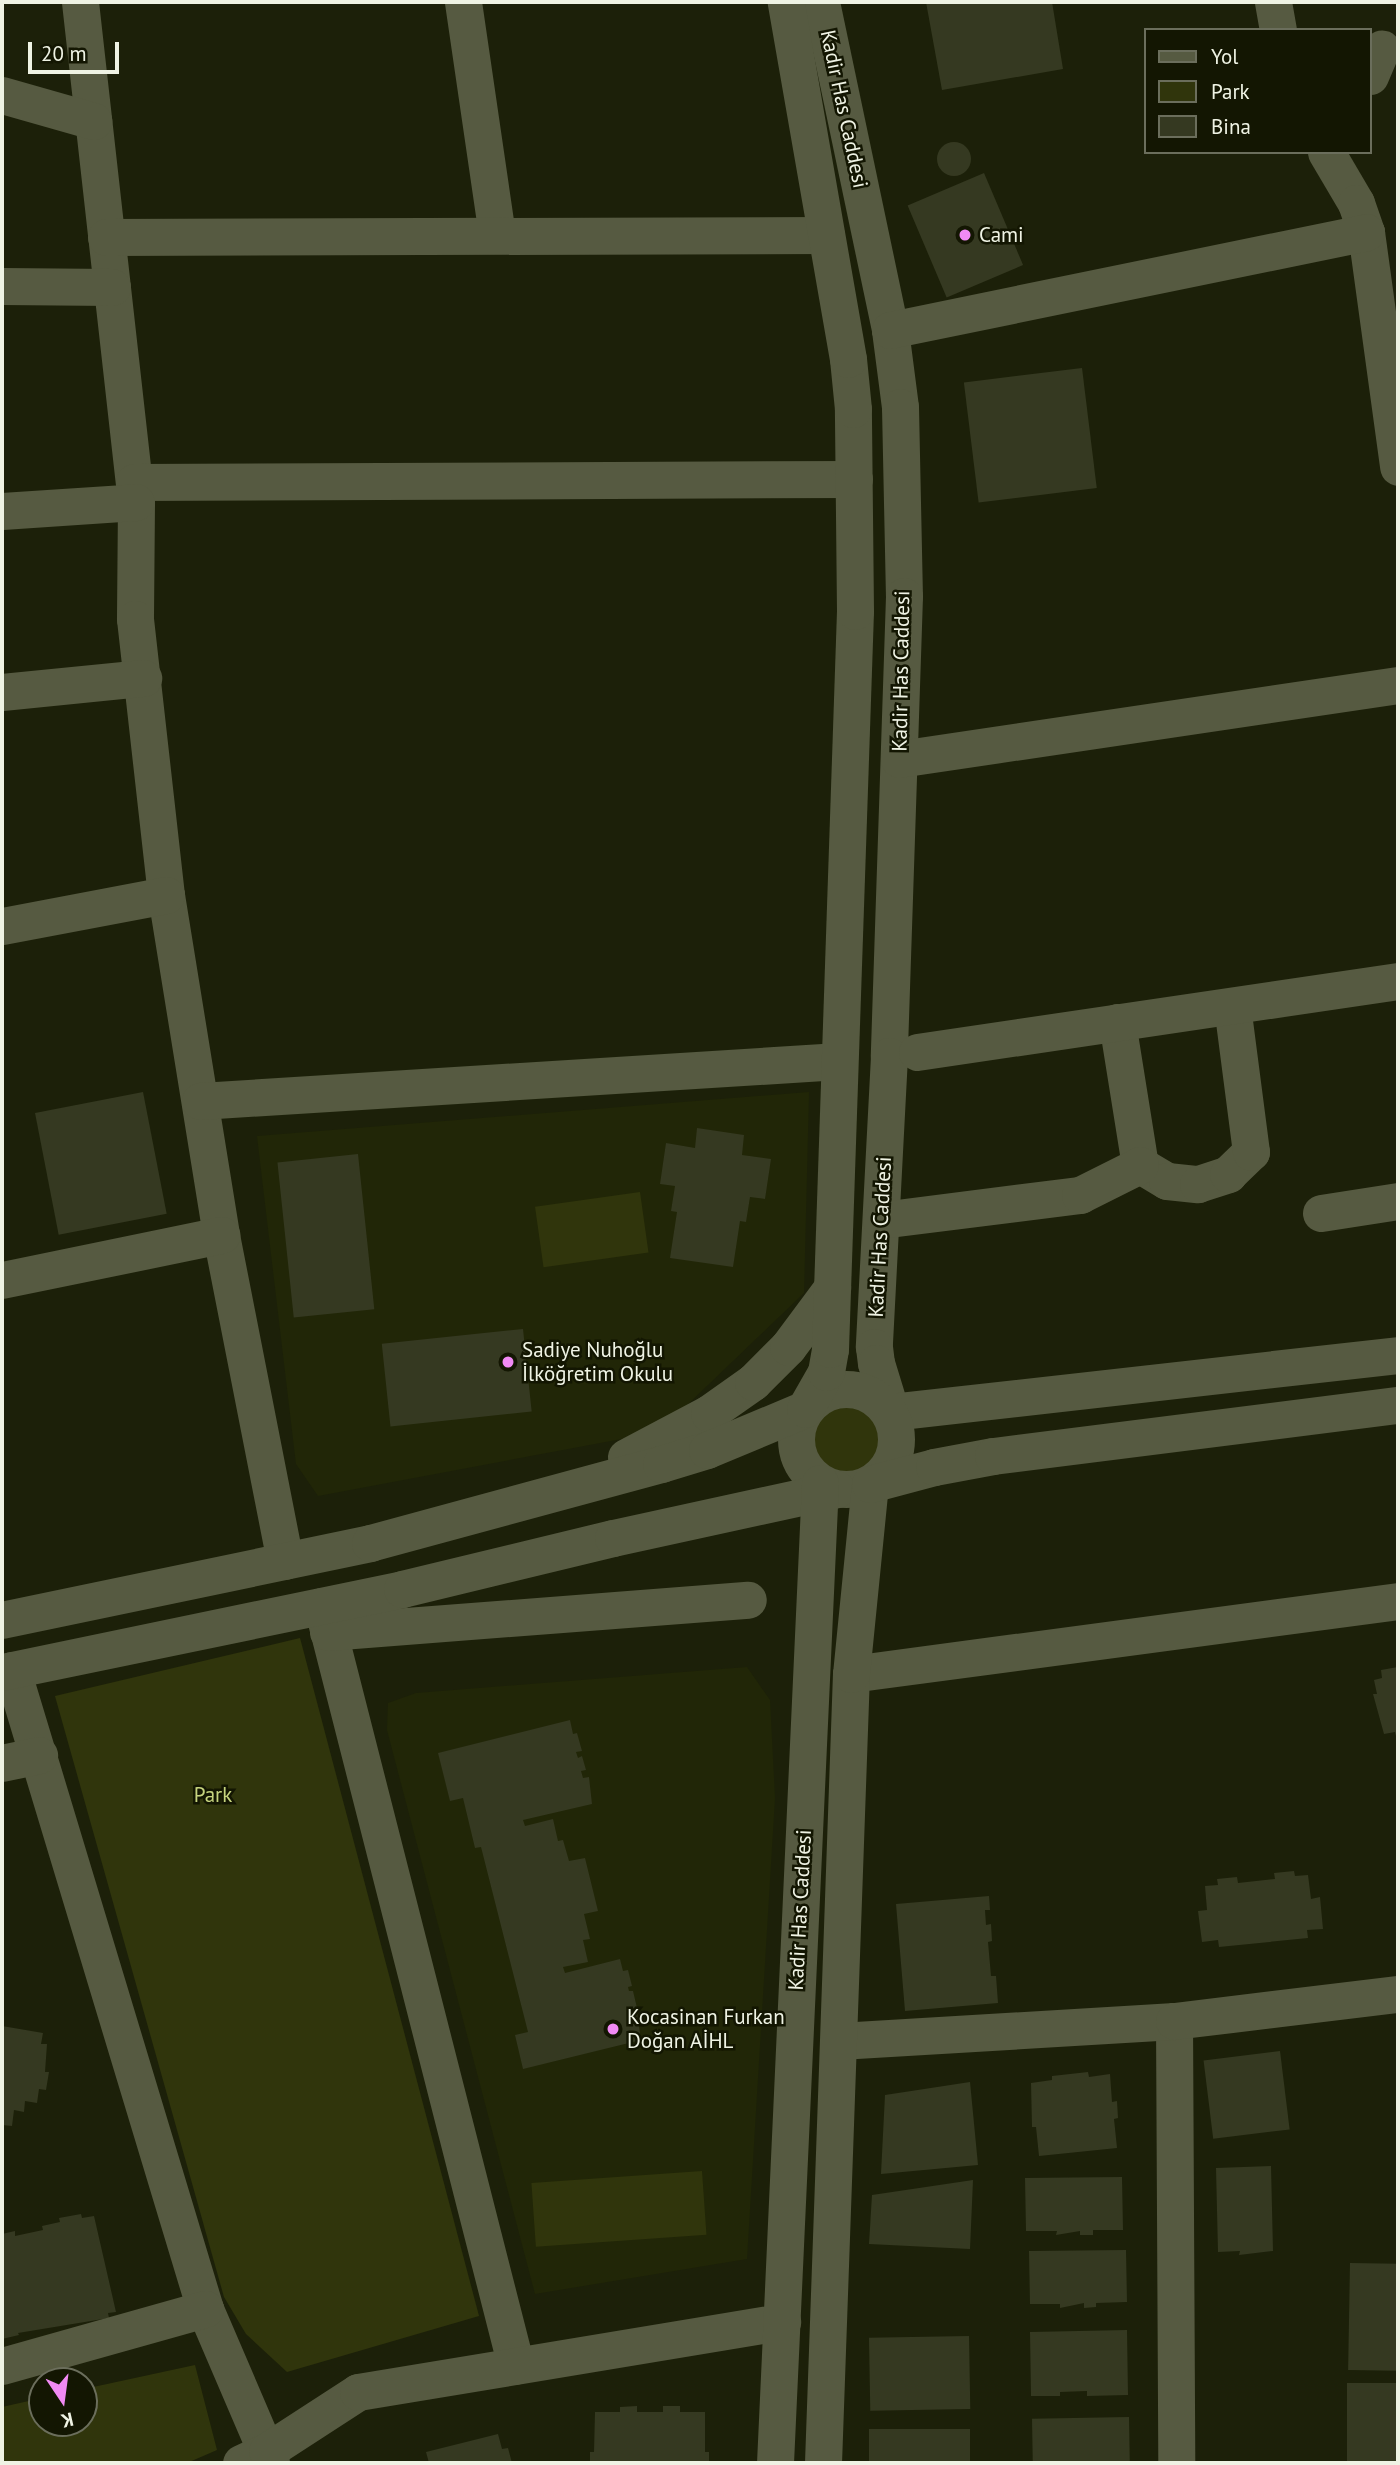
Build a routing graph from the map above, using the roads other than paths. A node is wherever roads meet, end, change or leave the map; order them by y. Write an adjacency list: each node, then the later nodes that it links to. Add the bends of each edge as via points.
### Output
1 (80, 2): 8 (street)
2 (463, 2): 11 (street)
3 (786, 2): 12 (street, Kadir Has Caddesi)
4 (821, 2): 16 (street, Kadir Has Caddesi)
5 (1273, 2): 6 (street)
6 (1278, 28)
7 (2, 95): 8 (street)
8 (93, 121): 13 (street)
9 (1327, 154): 10 (street, via 1356,203)
10 (1366, 232): 16 (street); 17 (street)
11 (497, 234): 12 (street); 13 (street)
12 (826, 235): 18 (street, Kadir Has Caddesi, via 848,359)
13 (106, 237): 15 (street)
14 (2, 286): 15 (street)
15 (112, 287): 19 (street)
16 (890, 330): 24 (street, Kadir Has Caddesi, via 902,471)
17 (1398, 467)
18 (854, 479): 19 (street); 31 (street, Kadir Has Caddesi, via 855,611)
19 (135, 492): 20 (street); 21 (street, via 135,619)
20 (2, 511)
21 (143, 678): 23 (street); 25 (street)
22 (1398, 685): 24 (street)
23 (2, 692)
24 (899, 758): 36 (street, Kadir Has Caddesi)
25 (166, 895): 26 (street); 32 (street)
26 (2, 926)
27 (1398, 981): 28 (street)
28 (1232, 1006): 29 (street); 33 (street, via 1251,1152 1228,1174 1198,1184 1167,1181)
29 (1117, 1022): 30 (street); 33 (street)
30 (917, 1052)
31 (839, 1061): 32 (street); 39 (street, Kadir Has Caddesi)
32 (200, 1101): 37 (street)
33 (1140, 1165): 36 (street, via 1080,1195)
34 (1398, 1201): 35 (street)
35 (1321, 1213)
36 (881, 1220): 43 (street, Kadir Has Caddesi, via 874,1347)
37 (221, 1235): 38 (street); 46 (street)
38 (2, 1280)
39 (832, 1287): 42 (street, Kadir Has Caddesi, via 826,1371); 45 (street, via 788,1347 737,1395 679,1430)
40 (1398, 1354): 43 (street)
41 (1398, 1405): 44 (street, via 993,1456)
42 (805, 1409): 43 (street, via 831,1391 847,1389 863,1392); 44 (street, via 795,1441 803,1465); 45 (street, via 707,1450)
43 (891, 1412): 44 (street, via 897,1442 883,1473)
44 (837, 1487): 49 (street); 52 (street, Kadir Has Caddesi); 59 (street, Kadir Has Caddesi)
45 (546, 1496): 46 (street)
46 (285, 1561): 50 (street)
47 (748, 1600): 49 (street)
48 (1398, 1601): 52 (street)
49 (325, 1619): 51 (street); 61 (street)
50 (2, 1620)
51 (7, 1671): 53 (street)
52 (850, 1674): 57 (street, Kadir Has Caddesi)
53 (39, 1755): 54 (street); 58 (street)
54 (2, 1763)
55 (1398, 1994): 56 (street)
56 (1174, 2021): 57 (street); 65 (street)
57 (839, 2041): 64 (street, Kadir Has Caddesi)
58 (205, 2309): 60 (street); 62 (street)
59 (782, 2322): 61 (street); 63 (street, Kadir Has Caddesi)
60 (2, 2366)
61 (516, 2366): 62 (street, via 358,2392)
62 (260, 2459)
63 (775, 2463)
64 (823, 2463)
65 (1176, 2463)

